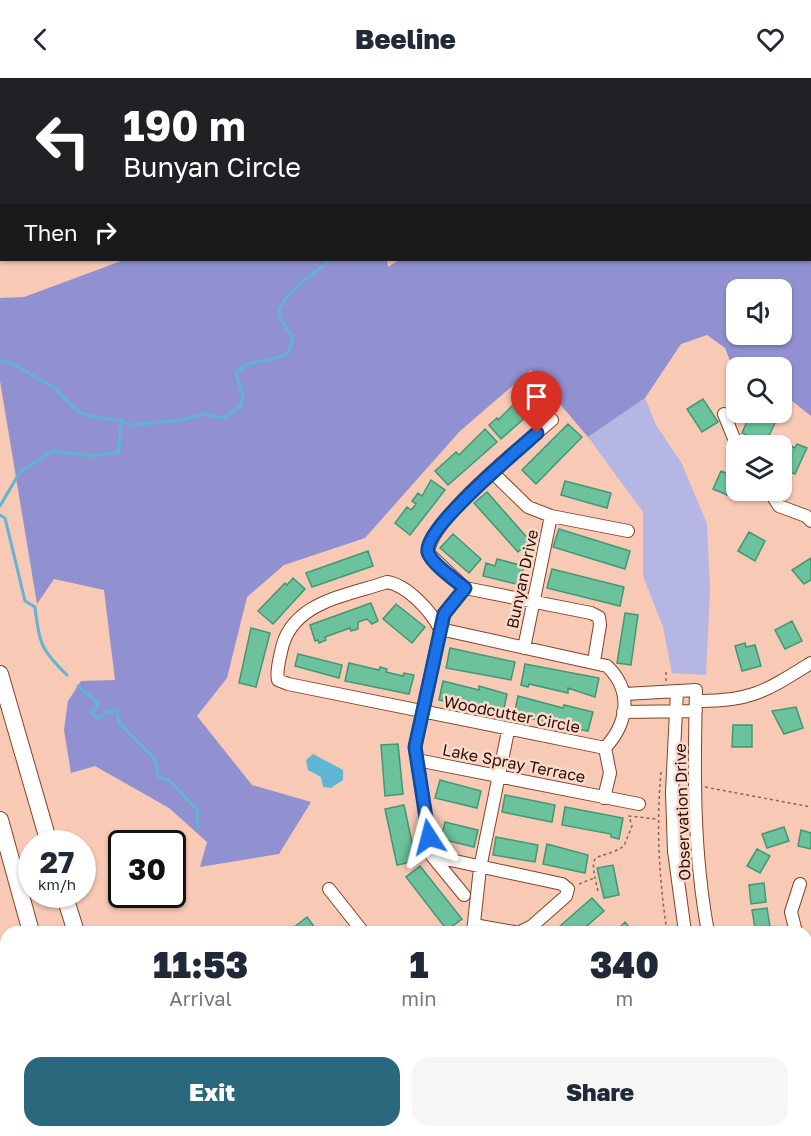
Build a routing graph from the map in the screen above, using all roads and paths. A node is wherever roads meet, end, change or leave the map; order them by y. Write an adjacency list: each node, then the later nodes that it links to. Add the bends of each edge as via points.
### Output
1 (724, 414): 3 (street)
2 (552, 420): 4 (street)
3 (733, 435)
4 (493, 473): 6 (street, via 528,507); 9 (street, via 451,513 429,545 432,559)
5 (776, 501): 7 (street)
6 (551, 516): 8 (street); 10 (street, Bunyan Drive)
7 (811, 520)
8 (628, 531)
9 (465, 588): 10 (street); 11 (street, via 444,614)
10 (534, 601): 12 (street, Bunyan Drive); 13 (street, via 599,617)
11 (440, 629): 12 (street); 21 (street); 21 (street, Woodcutter Circle, via 434,618 403,589 387,582 306,611 283,642 278,680)
12 (524, 648): 13 (street)
13 (594, 661): 17 (street, via 616,675)
14 (811, 663): 18 (street, via 753,696 725,702)
15 (0, 674): 32 (highway)
16 (677, 691): 17 (street); 18 (street); 19 (street, Observation Drive)
17 (625, 694): 20 (street)
18 (696, 701): 19 (street); 26 (street, Observation Drive)
19 (676, 711): 20 (street); 47 (street, Observation Drive, via 674,851)
20 (623, 712): 23 (street, via 614,738)
21 (422, 713): 22 (street, Woodcutter Circle); 24 (street, via 415,747)
22 (508, 731): 23 (street, Woodcutter Circle); 25 (street)
23 (605, 748): 27 (street, Lake Spray Terrace, via 610,773)
24 (417, 760): 25 (street, Lake Spray Terrace); 33 (street)
25 (499, 777): 27 (street, Lake Spray Terrace); 34 (street)
26 (695, 785): 29 (path); 48 (street, Observation Drive, via 701,895)
27 (604, 798): 28 (street, Lake Spray Terrace)
28 (639, 804)
29 (811, 807)
30 (657, 819): 35 (path, via 629,816 630,838 618,850 595,859)
31 (0, 820): 42 (highway)
32 (45, 830)
33 (432, 856): 34 (street); 40 (street)
34 (480, 868): 38 (street, via 562,884); 45 (street)
35 (595, 878): 38 (path); 39 (path)
36 (800, 884): 49 (street, via 791,912)
37 (329, 888): 44 (street)
38 (568, 889): 46 (street, via 566,896)
39 (598, 891)
40 (464, 895)
41 (68, 908): 43 (highway)
42 (29, 926)
43 (74, 926)
44 (358, 926)
45 (473, 926)
46 (532, 926)
47 (684, 926)
48 (707, 926)
49 (794, 926)

